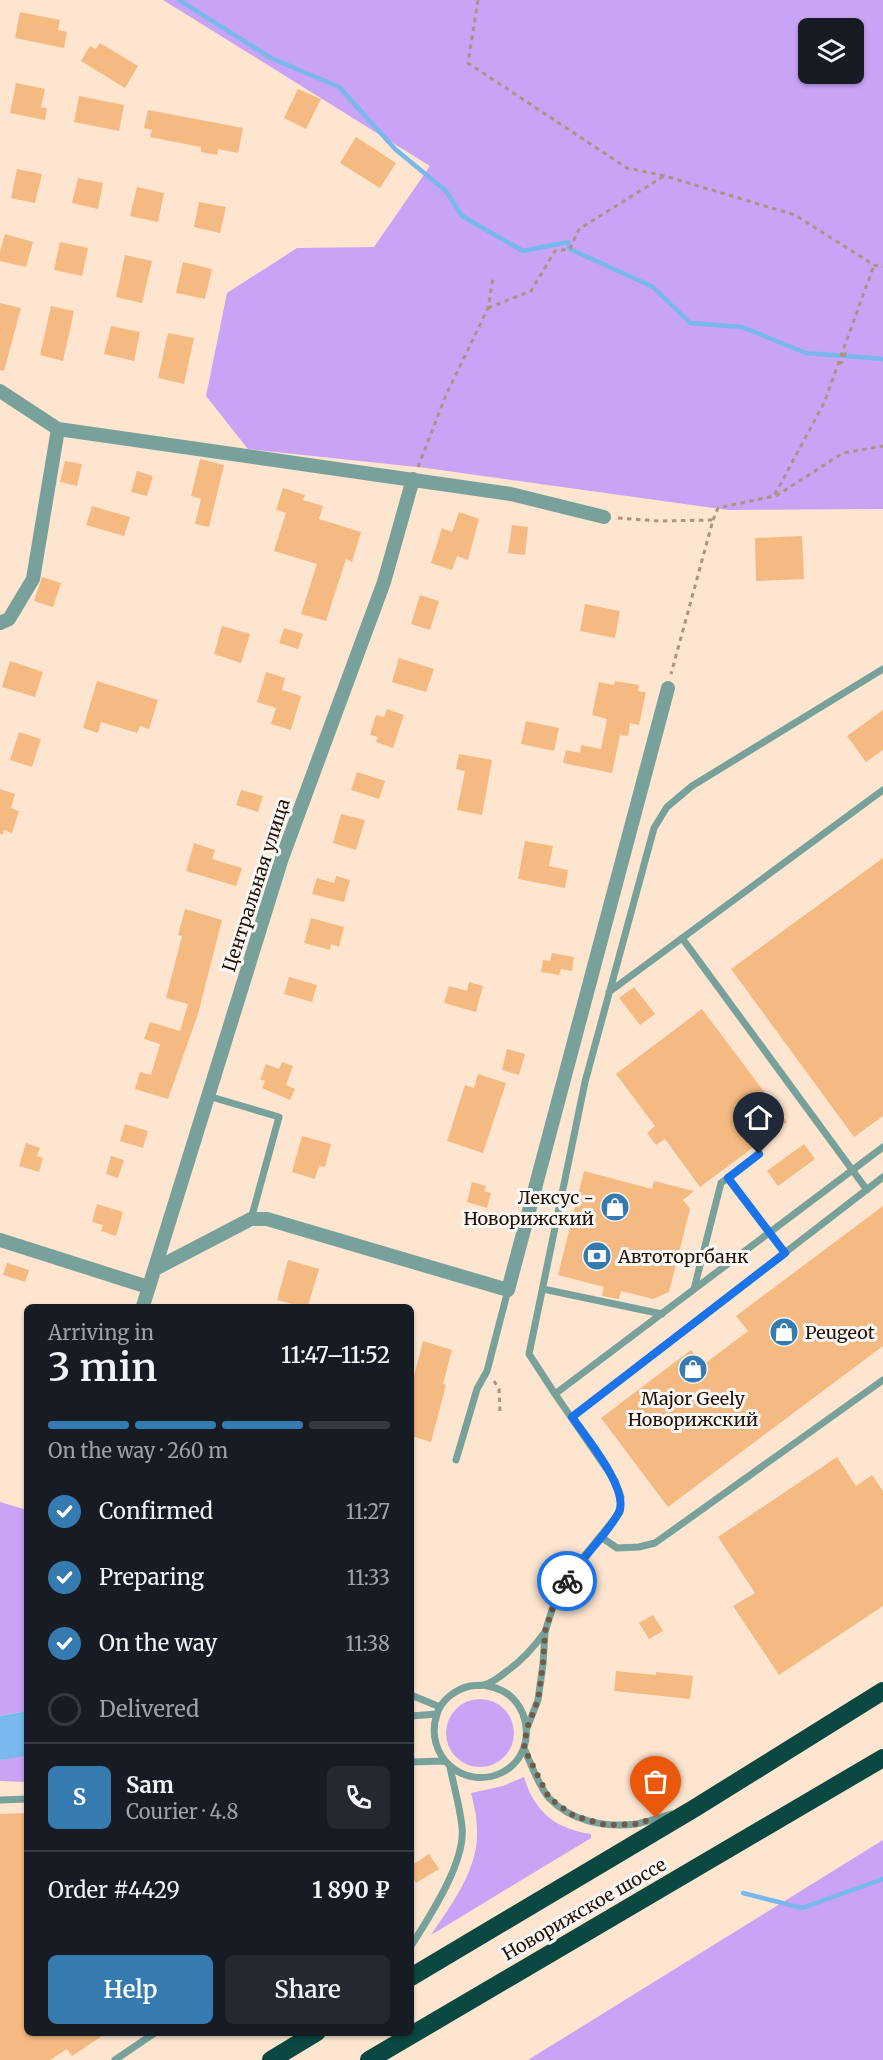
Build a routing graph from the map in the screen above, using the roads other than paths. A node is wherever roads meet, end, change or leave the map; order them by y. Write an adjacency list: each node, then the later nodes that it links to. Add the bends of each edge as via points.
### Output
1 (0, 391): 2 (street)
2 (58, 429): 3 (street); 5 (street, via 33,579 9,619)
3 (413, 479): 4 (street, via 511,494); 11 (street, Центральная улица, via 384,582 282,858)
4 (604, 517)
5 (0, 623)
6 (883, 669): 10 (lane, via 692,786 667,807 654,828)
7 (668, 688): 26 (street)
8 (883, 790): 9 (lane)
9 (682, 939): 10 (lane); 14 (lane)
10 (609, 992): 24 (lane, via 585,1082)
11 (208, 1096): 18 (lane, via 279,1117); 22 (street, Центральная улица)
12 (883, 1147): 14 (lane)
13 (759, 1154): 16 (lane)
14 (852, 1170): 17 (lane); 19 (lane)
15 (883, 1177): 17 (lane)
16 (728, 1178): 19 (lane); 25 (lane, via 721,1183)
17 (867, 1190): 21 (lane)
18 (251, 1219): 22 (street); 26 (street, via 267,1219)
19 (769, 1233): 21 (lane); 25 (lane)
20 (0, 1240): 23 (street)
21 (785, 1253): 31 (lane)
22 (155, 1269): 23 (street, Центральная улица)
23 (148, 1287): 27 (street, Центральная улица)
24 (543, 1289): 28 (lane); 30 (lane, via 529,1354)
25 (694, 1289): 28 (lane)
26 (508, 1290): 32 (lane, via 487,1371 477,1389)
27 (144, 1304)
28 (662, 1314): 30 (lane)
29 (883, 1380): 33 (lane, via 655,1543 617,1548)
30 (555, 1394): 31 (lane)
31 (572, 1417): 33 (lane, via 615,1481 621,1497 620,1512)
32 (456, 1460)
33 (601, 1537): 34 (lane, via 556,1598)
34 (545, 1632): 35 (lane, via 530,1653); 40 (lane, via 538,1700)
35 (484, 1685): 38 (lane, via 459,1690); 40 (lane, via 508,1694 518,1704)
36 (883, 1691): 48 (highway, Новорижское шоссе)
37 (414, 1697): 38 (lane)
38 (438, 1711): 39 (lane); 43 (lane, via 433,1730)
39 (414, 1715)
40 (527, 1728): 41 (lane)
41 (524, 1748): 45 (lane, via 505,1771 492,1777 462,1775); 48 (lane, via 549,1798 574,1816 606,1825 636,1824)
42 (883, 1758): 51 (highway, Новорижское шоссе)
43 (444, 1761): 44 (lane); 45 (lane)
44 (414, 1762)
45 (450, 1767): 49 (lane, via 463,1828 462,1850)
46 (24, 1799): 47 (lane)
47 (0, 1800)
48 (695, 1808): 50 (highway, Новорижское шоссе)
49 (414, 1941)
50 (414, 1975)
51 (414, 2034)
52 (150, 2036): 55 (lane)
53 (310, 2036): 56 (highway)
54 (410, 2036): 57 (highway, Новорижское шоссе)
55 (115, 2060)
56 (271, 2060)
57 (369, 2060)

